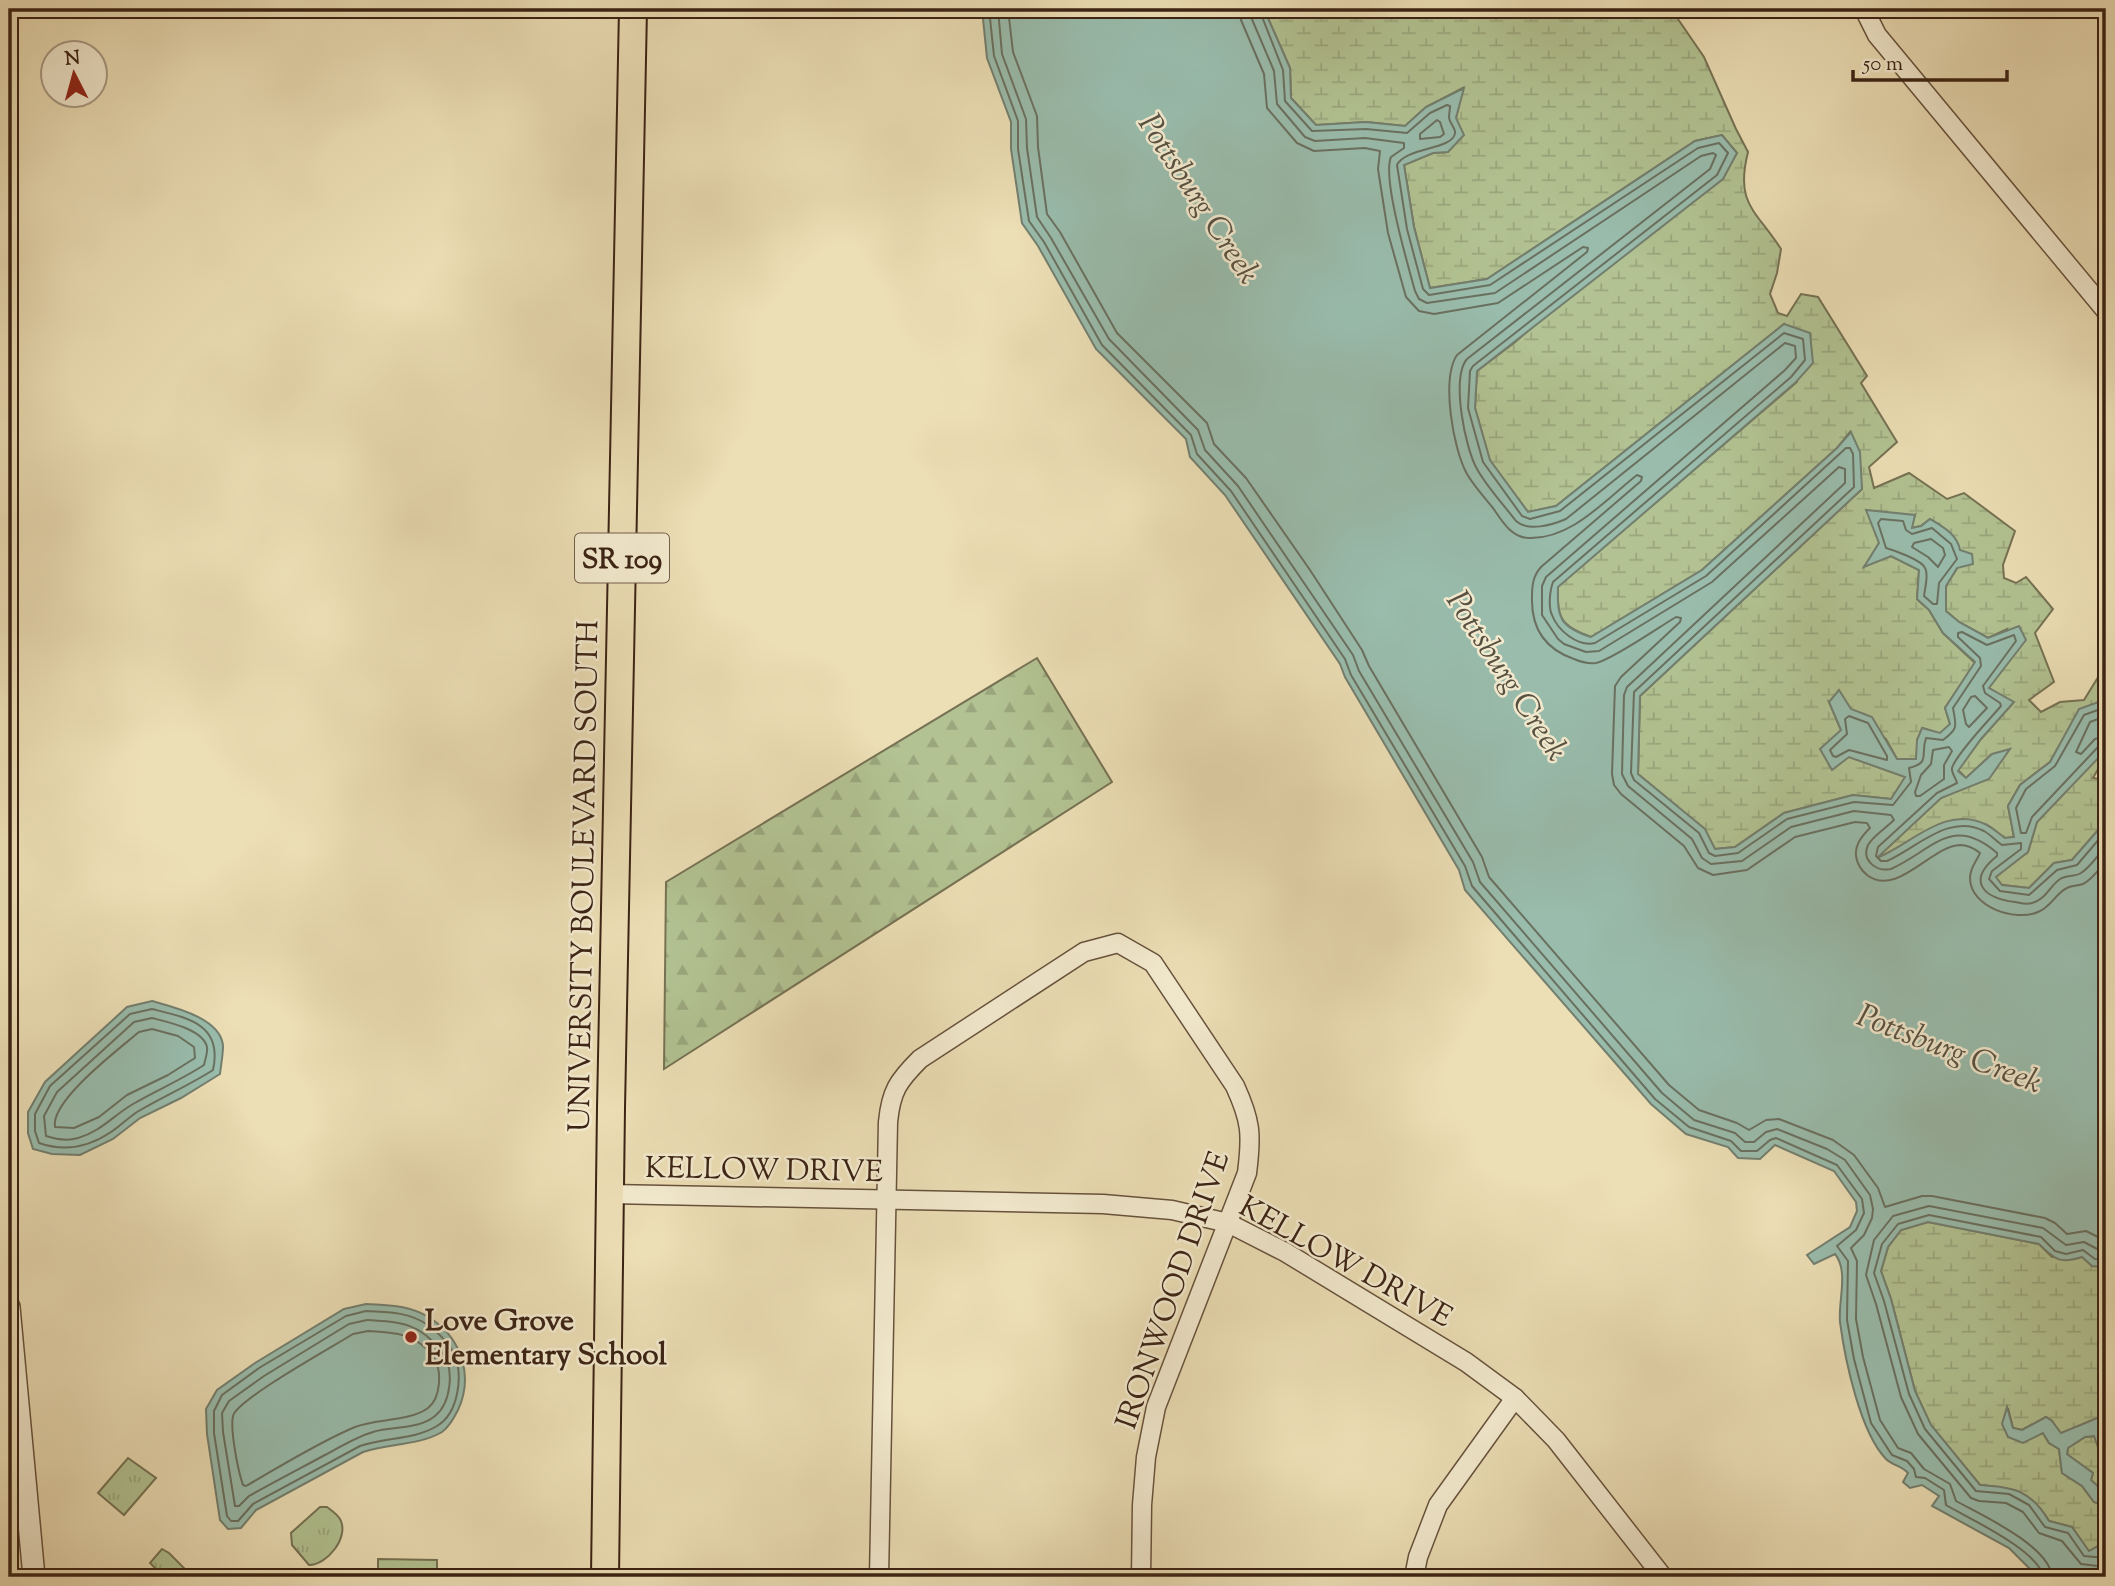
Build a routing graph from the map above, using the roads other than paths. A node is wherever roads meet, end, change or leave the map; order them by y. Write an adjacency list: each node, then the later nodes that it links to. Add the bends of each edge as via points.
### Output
1 (633, 9): 4 (main road, UNIVERSITY BOULEVARD SOUTH / SR 109)
2 (1864, 9): 3 (street, via 1877,35)
3 (2106, 311)
4 (610, 1194): 5 (street, KELLOW DRIVE); 10 (main road, UNIVERSITY BOULEVARD SOUTH / SR 109)
5 (887, 1201): 6 (street, KELLOW DRIVE, via 1103,1204 1172,1210); 6 (street, IRONWOOD DRIVE, via 891,1097 902,1077 920,1059 1084,953 1118,943 1153,963 1245,1108 1251,1139 1247,1173); 11 (street)
6 (1228, 1223): 8 (street, KELLOW DRIVE, via 1285,1252 1443,1348); 12 (street, IRONWOOD DRIVE, via 1156,1406 1146,1457)
7 (9, 1307): 9 (street)
8 (1515, 1398): 13 (street, via 1438,1505); 14 (street, KELLOW DRIVE, via 1556,1440)
9 (34, 1577)
10 (605, 1577)
11 (879, 1577)
12 (1140, 1577)
13 (1414, 1577)
14 (1663, 1577)

